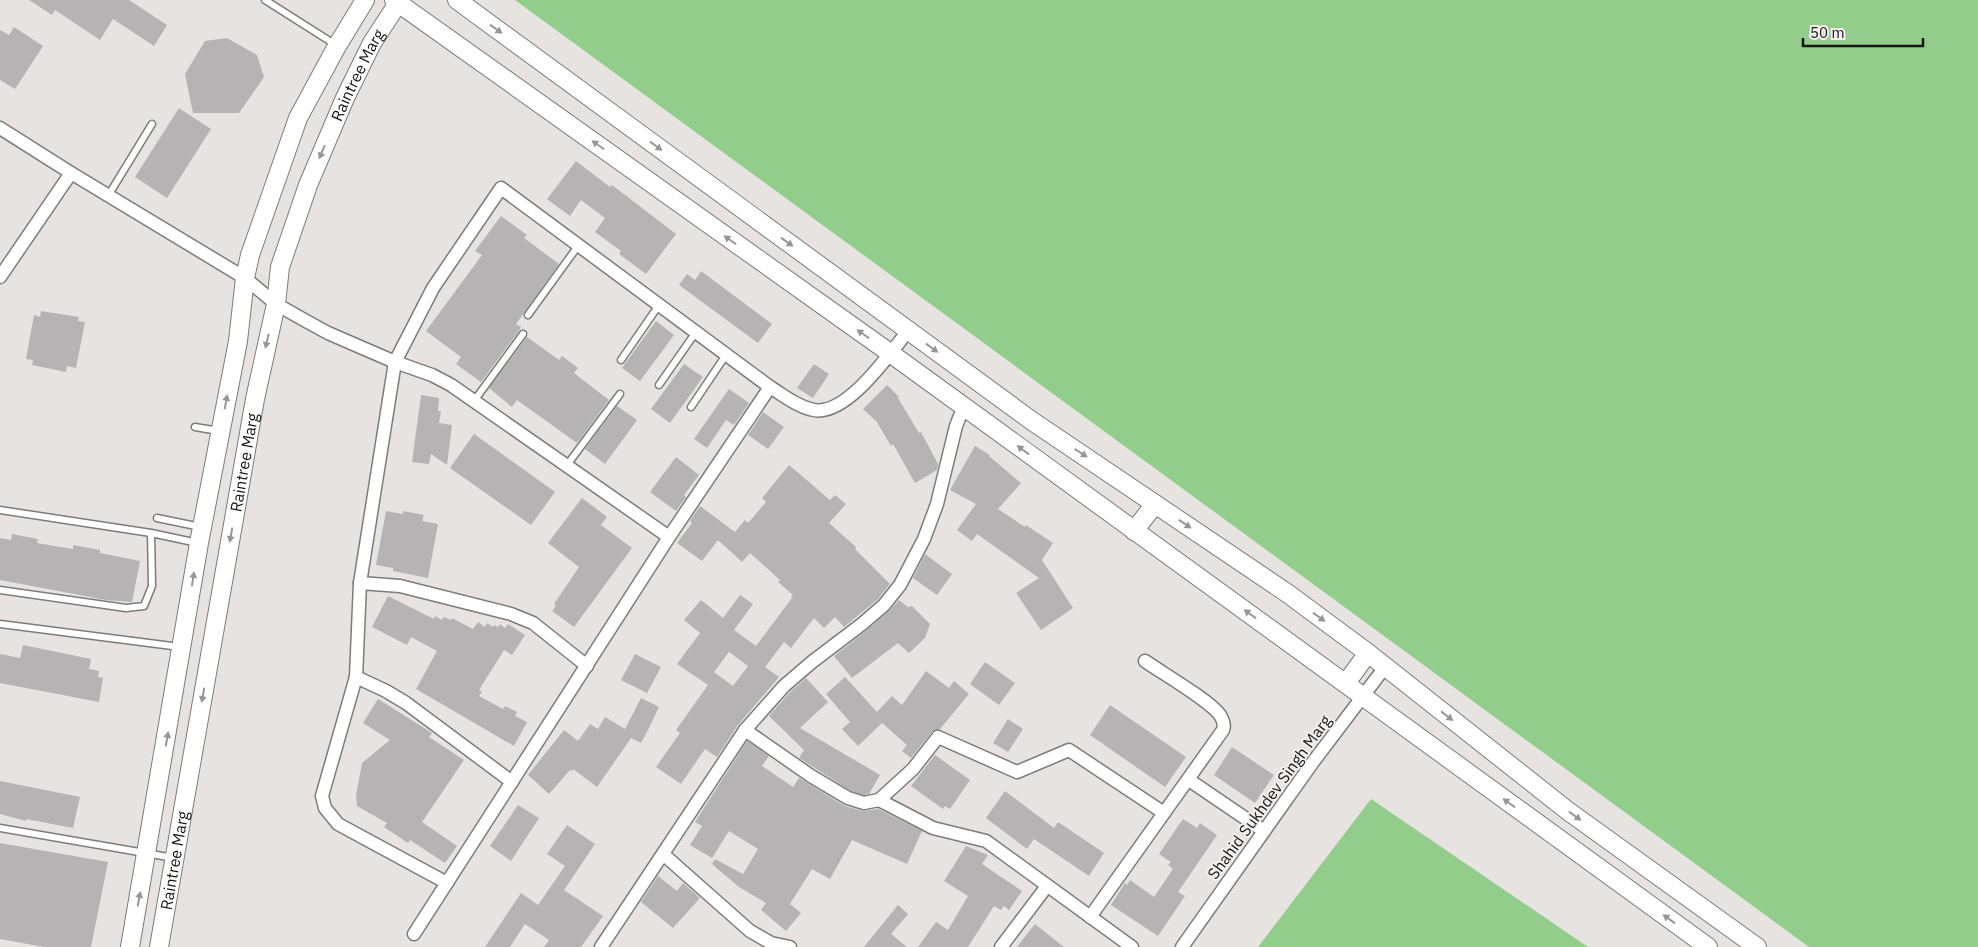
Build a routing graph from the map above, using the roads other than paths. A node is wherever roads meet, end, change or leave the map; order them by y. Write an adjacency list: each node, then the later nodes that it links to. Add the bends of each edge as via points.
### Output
1 (265, 0): 5 (lane)
2 (365, 0): 5 (main road, Raintree Marg)
3 (457, 0): 16 (main road, one-way to 16)
4 (397, 1): 13 (main road, Raintree Marg, one-way to 13, via 358,69 308,185 280,267); 19 (main road, one-way to 4)
5 (337, 46): 12 (main road, Raintree Marg, via 298,118)
6 (152, 124): 9 (lane)
7 (0, 128): 8 (street)
8 (71, 173): 9 (street); 11 (street)
9 (108, 196): 12 (street)
10 (578, 246): 14 (street); 15 (lane); 22 (street, via 501,188 433,288)
11 (0, 277)
12 (245, 278): 13 (street); 31 (main road, Raintree Marg, one-way to 12, via 238,341)
13 (276, 304): 22 (street, via 328,333); 61 (main road, Raintree Marg, one-way to 61, via 255,399)
14 (659, 305): 17 (street); 21 (lane)
15 (528, 315)
16 (908, 331): 19 (street); 29 (main road, one-way to 29)
17 (696, 332): 20 (street); 23 (lane)
18 (523, 334): 26 (lane)
19 (890, 353): 24 (street, via 855,392 833,408 815,410 797,404); 27 (main road)
20 (726, 355): 24 (street); 28 (lane)
21 (621, 360)
22 (395, 362): 26 (street, via 432,375); 41 (street)
23 (659, 385)
24 (770, 387): 40 (street)
25 (620, 394): 33 (lane)
26 (474, 401): 33 (street)
27 (964, 406): 32 (main road); 52 (street, via 937,504 924,539 900,585 884,605 784,686)
28 (691, 407)
29 (1025, 416): 32 (main road); 34 (main road, one-way to 34)
30 (195, 427): 31 (lane)
31 (220, 431): 39 (main road, Raintree Marg)
32 (1001, 434): 37 (main road, one-way to 32)
33 (568, 465): 40 (street)
34 (1155, 504): 37 (main road); 45 (main road, one-way to 45, via 1287,593)
35 (0, 510): 38 (lane)
36 (157, 518): 39 (lane)
37 (1134, 531): 50 (main road, one-way to 37)
38 (151, 533): 39 (lane); 42 (lane, via 152,586 144,606 126,608)
39 (200, 536): 44 (main road, Raintree Marg, one-way to 39)
40 (670, 536): 47 (street)
41 (360, 583): 47 (street, via 400,586 511,614 533,623); 49 (street)
42 (0, 590)
43 (0, 624): 44 (lane)
44 (183, 648): 59 (main road, Raintree Marg, one-way to 44)
45 (1368, 653): 48 (main road); 50 (main road)
46 (1145, 661): 53 (street, via 1220,715 1224,726)
47 (587, 666): 54 (street)
48 (1385, 667): 51 (street, Shahid Sukhdev Singh Marg); 74 (main road, one-way to 74, via 1568,811)
49 (356, 677): 54 (street, via 406,703); 62 (street, via 322,796 325,808 346,829)
50 (1346, 683): 51 (main road)
51 (1363, 695): 58 (street, Shahid Sukhdev Singh Marg); 73 (main road, one-way to 51)
52 (745, 730): 55 (street, via 782,758 848,798 864,803); 60 (street)
53 (1189, 780): 56 (street); 58 (street)
54 (512, 782): 62 (street)
55 (879, 800): 56 (street, via 913,769 938,737 1017,772 1069,750); 63 (street, via 933,828 986,841)
56 (1164, 813): 64 (street)
57 (0, 828): 59 (lane)
58 (1264, 831): 72 (street, Shahid Sukhdev Singh Marg)
59 (147, 854): 61 (lane); 66 (main road, Raintree Marg, one-way to 59)
60 (663, 854): 68 (street); 69 (street, via 750,931 771,943)
61 (175, 858): 67 (main road, Raintree Marg)
62 (447, 883): 65 (street)
63 (1047, 886): 64 (street); 70 (street)
64 (1090, 917): 71 (street)
65 (414, 934)
66 (130, 947)
67 (159, 947)
68 (601, 947)
69 (790, 947)
70 (1001, 947)
71 (1132, 947)
72 (1182, 947)
73 (1708, 947)
74 (1757, 947)

